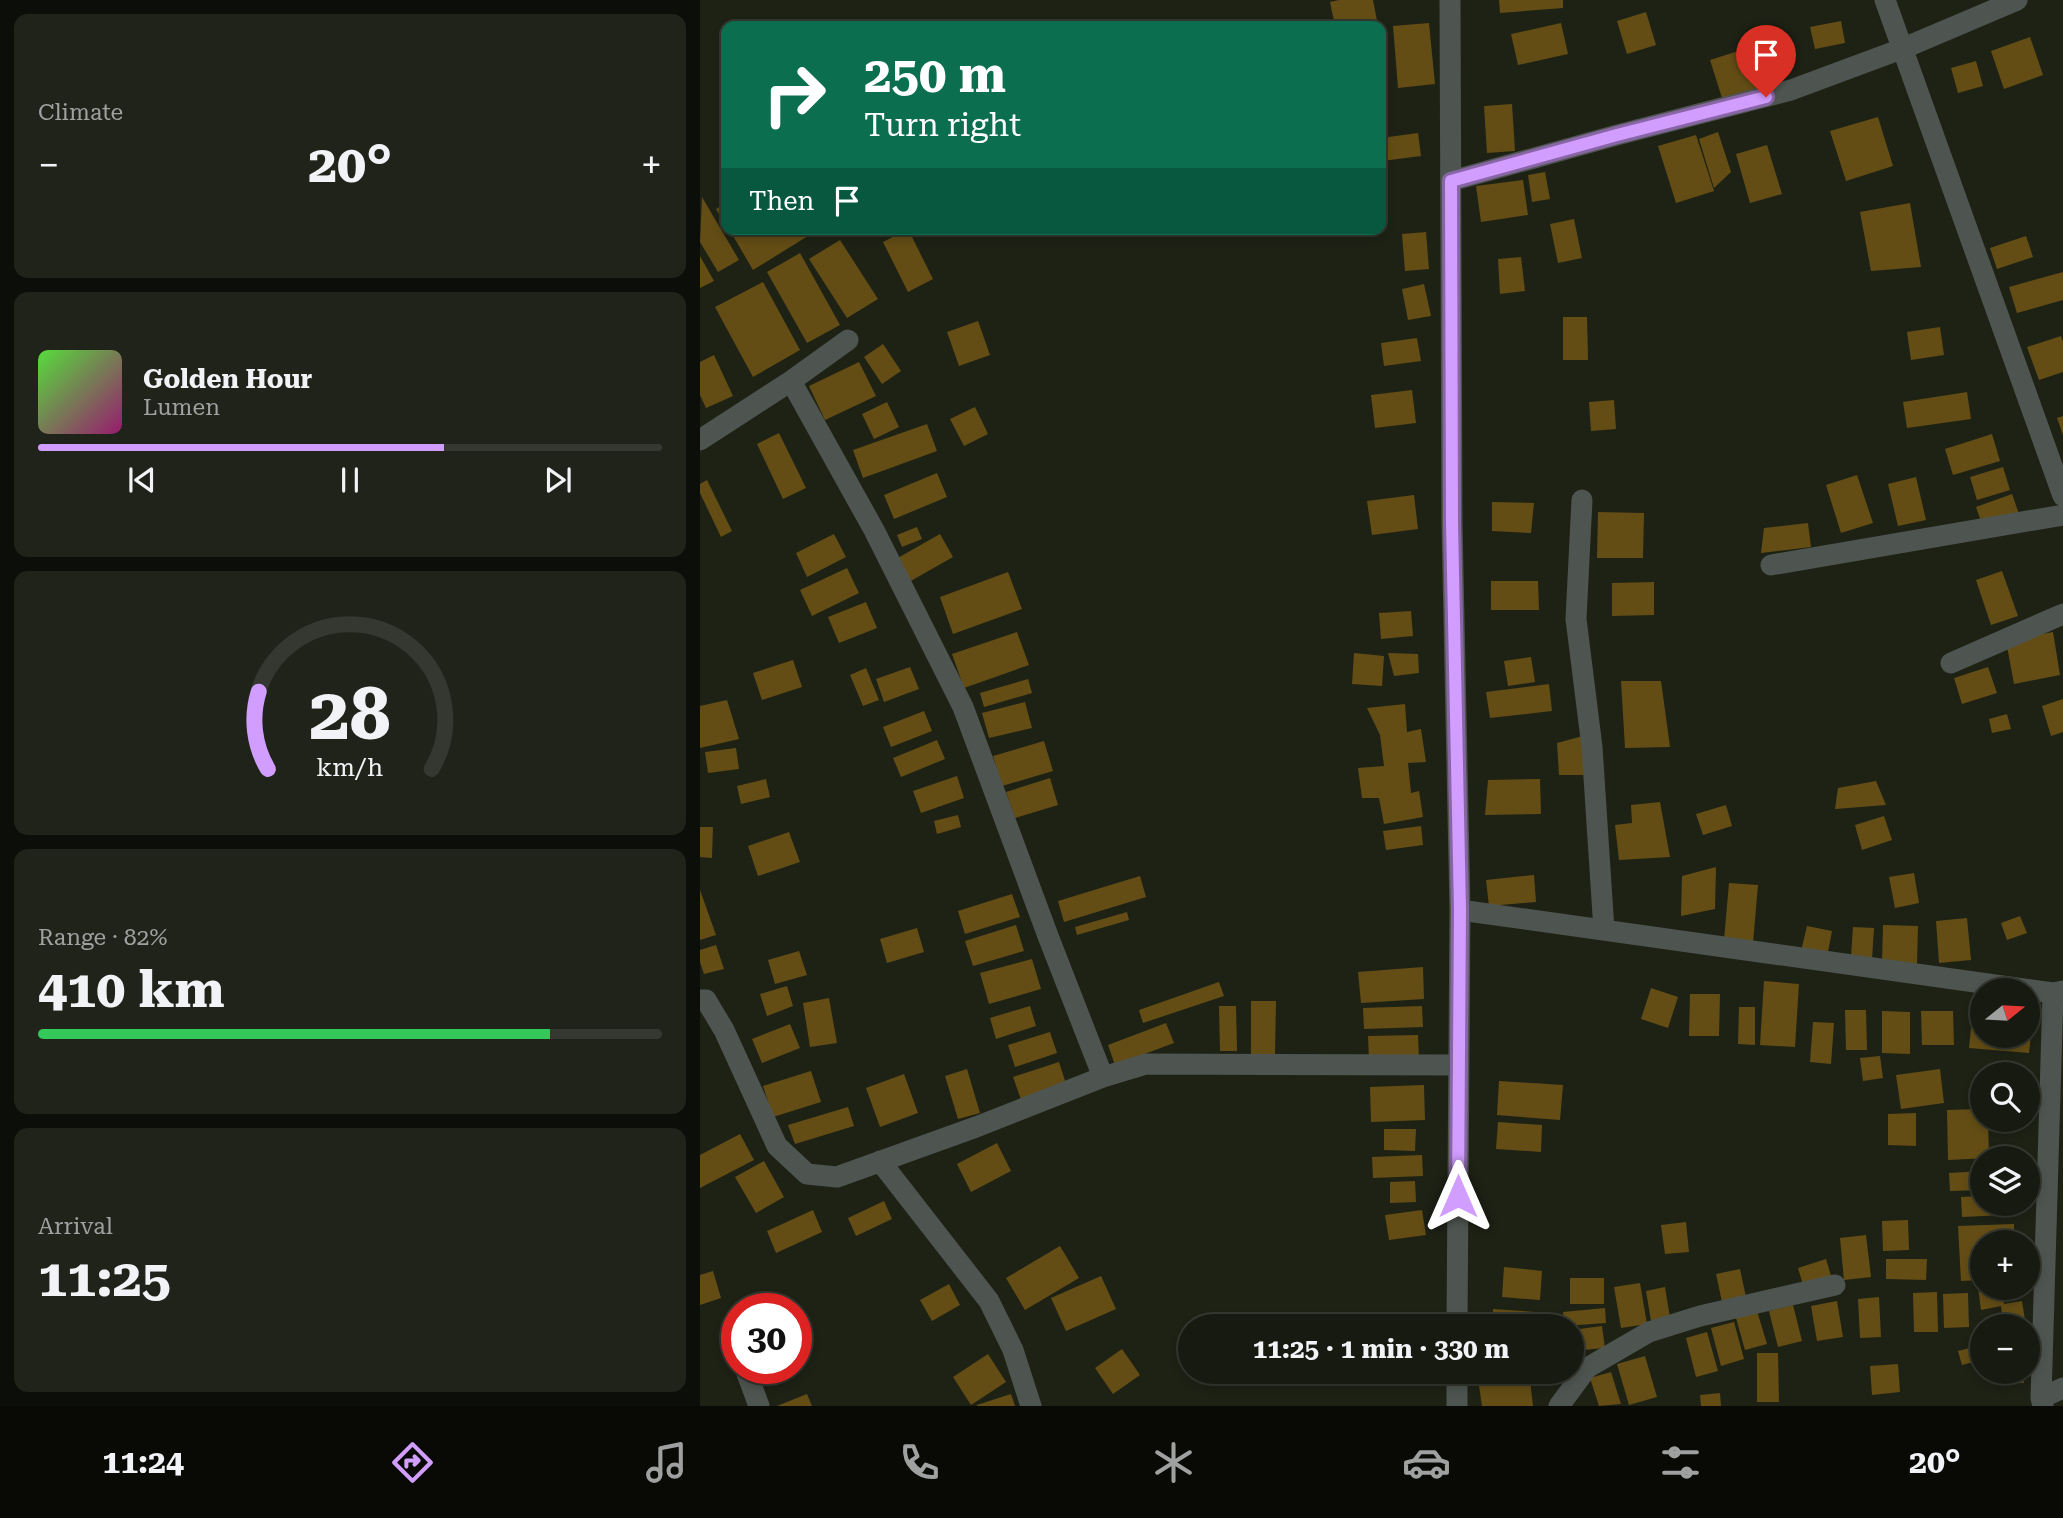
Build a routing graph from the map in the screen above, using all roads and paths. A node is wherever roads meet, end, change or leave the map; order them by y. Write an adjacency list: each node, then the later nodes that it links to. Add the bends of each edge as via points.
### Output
1 (1450, 0): 5 (street)
2 (1885, 0): 4 (street)
3 (2017, 0): 4 (street)
4 (1904, 48): 5 (street, via 1791,90); 9 (street)
5 (1451, 181): 15 (street)
6 (848, 340): 7 (street)
7 (791, 381): 8 (street); 20 (street, via 874,530 963,707)
8 (700, 440)
9 (2063, 496)
10 (1582, 500): 16 (street, via 1576,619 1592,747)
11 (2063, 515): 12 (street)
12 (1771, 565)
13 (2063, 614): 14 (street)
14 (1951, 663)
15 (1460, 910): 16 (street); 19 (street)
16 (1604, 930): 17 (street)
17 (2058, 992): 27 (street)
18 (700, 1000): 21 (street, via 706,1000 724,1030 777,1146 807,1174 837,1177)
19 (1459, 1065): 20 (street, via 1146,1064); 23 (street)
20 (1103, 1077): 21 (street)
21 (880, 1161): 29 (street, via 989,1301 1013,1350)
22 (1835, 1285): 31 (street, via 1648,1332 1587,1368)
23 (1457, 1314)
24 (750, 1384): 28 (street)
25 (1457, 1384): 30 (street)
26 (2063, 1388): 27 (street)
27 (2042, 1402)
28 (759, 1406)
29 (1031, 1406)
30 (1457, 1406)
31 (1559, 1406)

